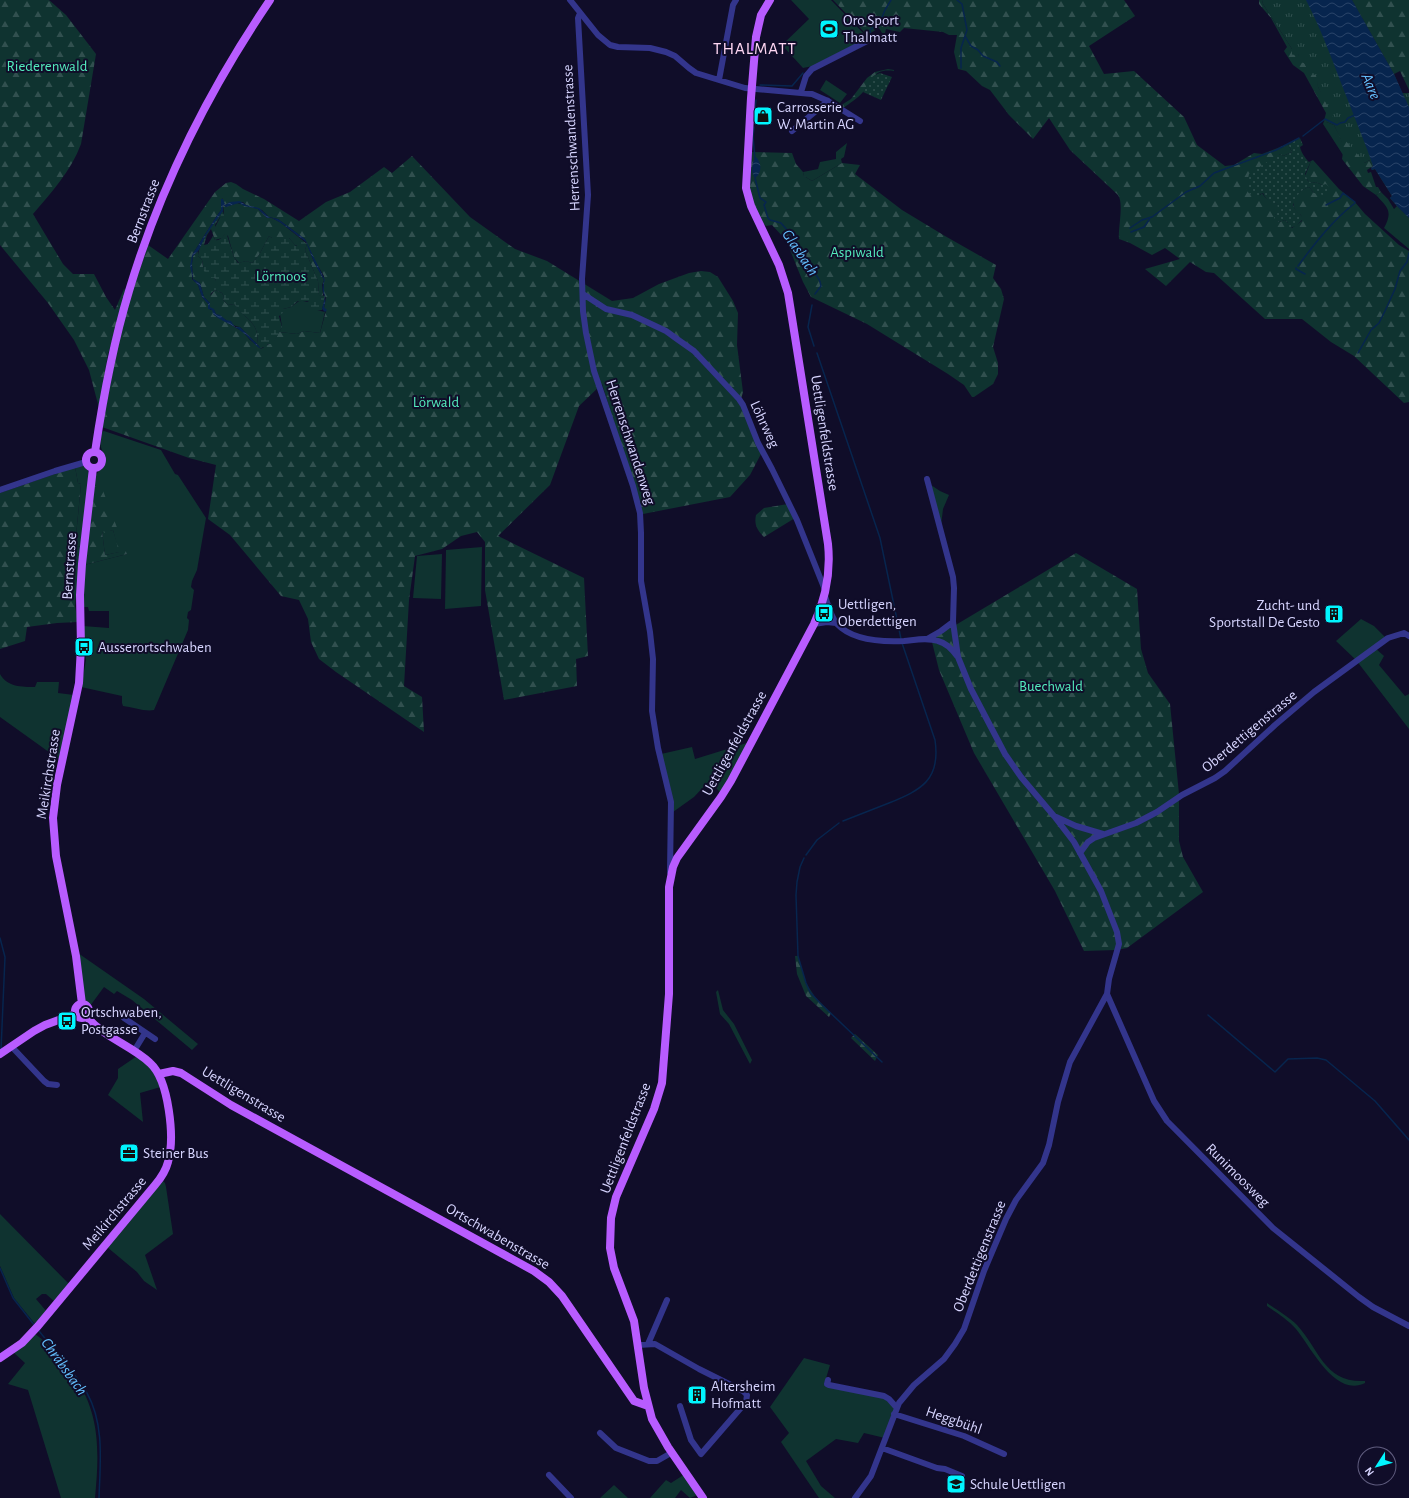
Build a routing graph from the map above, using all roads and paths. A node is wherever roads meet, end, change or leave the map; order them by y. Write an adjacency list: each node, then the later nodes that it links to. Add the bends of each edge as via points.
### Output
1 (270, 0): 15 (main road, Bernstrasse, via 216,86 179,159 154,218 119,328)
2 (570, 0): 5 (street)
3 (736, 0): 7 (street)
4 (770, 0): 8 (main road, via 758,26)
5 (580, 13): 7 (street, via 610,45 666,52 675,56 692,71); 13 (street, Herrenschwandenstrasse, via 578,18 588,194)
6 (873, 38): 9 (street, via 810,71)
7 (719, 80): 8 (street)
8 (752, 88): 9 (street); 20 (main road, Uettligenfeldstrasse, via 747,192 783,274 792,310 828,544)
9 (801, 92): 10 (street)
10 (828, 101): 11 (street); 12 (street)
11 (860, 121)
12 (792, 131)
13 (582, 279): 14 (street, Herrenschwandenweg)
14 (583, 294): 20 (street, Löhrweg, via 606,309 632,315 678,339 694,351 739,399 797,520); 30 (street, Herrenschwandenweg, via 586,333 593,365 640,513 641,581 653,660 652,710 671,802)
15 (95, 452): 16 (main road, via 88,454); 17 (main road, via 101,456 102,461 98,467)
16 (86, 462): 17 (main road); 19 (street)
17 (93, 468): 27 (main road, Bernstrasse, via 82,564)
18 (927, 479): 21 (street, via 953,577)
19 (0, 490)
20 (826, 594): 22 (street, Löhrweg); 23 (main road, Uettligenfeldstrasse)
21 (953, 622): 25 (street); 26 (street)
22 (836, 623): 23 (street); 25 (street, via 858,636 881,641)
23 (814, 624): 32 (main road, Uettligenfeldstrasse, via 732,781)
24 (1409, 636): 29 (street, Oberdettigenstrasse, via 1404,633 1388,638 1344,670 1215,778 1136,823)
25 (927, 639): 26 (street, via 947,645)
26 (958, 657): 28 (street, Oberdettigenstrasse, via 969,686 1005,754)
27 (80, 667): 35 (main road, Meikirchstrasse, via 53,818 56,856 76,956)
28 (1054, 816): 29 (street); 31 (street, Oberdettigenstrasse)
29 (1103, 834): 31 (street, Oberdettigenstrasse, via 1088,842)
30 (670, 850): 32 (street); 33 (street, Herrenschwandenweg)
31 (1080, 853): 34 (street, Oberdettigenstrasse, via 1104,896 1118,936 1118,948)
32 (680, 855): 33 (main road, Uettligenfeldstrasse)
33 (671, 873): 50 (main road, Uettligenfeldstrasse, via 668,895 669,994 662,1083 654,1109 616,1197 611,1218 612,1261 630,1308)
34 (1107, 994): 48 (street, Runimoosweg, via 1154,1101 1167,1121 1283,1236 1359,1297); 57 (street, Oberdettigenstrasse, via 1070,1062 1043,1163 1006,1218 964,1329 944,1359 914,1385)
35 (82, 1004): 36 (main road, via 76,1008); 37 (main road, via 88,1008 89,1013)
36 (75, 1014): 37 (main road, via 81,1018); 41 (main road, via 34,1030)
37 (86, 1016): 42 (main road, Meikirchstrasse, via 101,1031)
38 (124, 1018): 39 (street)
39 (145, 1033): 40 (street); 42 (street)
40 (155, 1039)
41 (11, 1046): 43 (main road); 45 (street, via 44,1081)
42 (134, 1051): 44 (main road, Meikirchstrasse, via 150,1062)
43 (0, 1054)
44 (159, 1074): 46 (main road, Uettligenstrasse, via 175,1071 186,1075 231,1105); 51 (main road, Meikirchstrasse, via 166,1094 170,1134 170,1154 165,1171 36,1328)
45 (57, 1085)
46 (312, 1150): 53 (main road, Ortschwabenstrasse, via 542,1276 562,1296)
47 (667, 1300): 49 (street)
48 (1409, 1326)
49 (648, 1344): 50 (street); 56 (street, via 664,1348 747,1395 746,1402 701,1454 691,1440)
50 (638, 1345): 54 (main road, Uettligenfeldstrasse)
51 (0, 1358)
52 (828, 1380): 57 (street, via 829,1385 884,1396 889,1399)
53 (629, 1393): 54 (main road); 55 (main road, Ortschwabenstrasse, via 636,1403)
54 (646, 1396): 55 (main road, Uettligenfeldstrasse)
55 (648, 1406): 60 (main road, via 656,1428)
56 (680, 1406)
57 (895, 1411): 59 (street, Oberdettigenstrasse); 61 (street, Heggbühl, via 964,1436)
58 (600, 1433): 60 (street, via 616,1448 650,1461 657,1461)
59 (882, 1448): 63 (street); 66 (street, Oberdettigenstrasse, via 872,1476)
60 (671, 1453): 65 (main road)
61 (1004, 1454)
62 (549, 1474): 64 (street)
63 (962, 1476)
64 (571, 1498)
65 (703, 1498)
66 (855, 1498)

